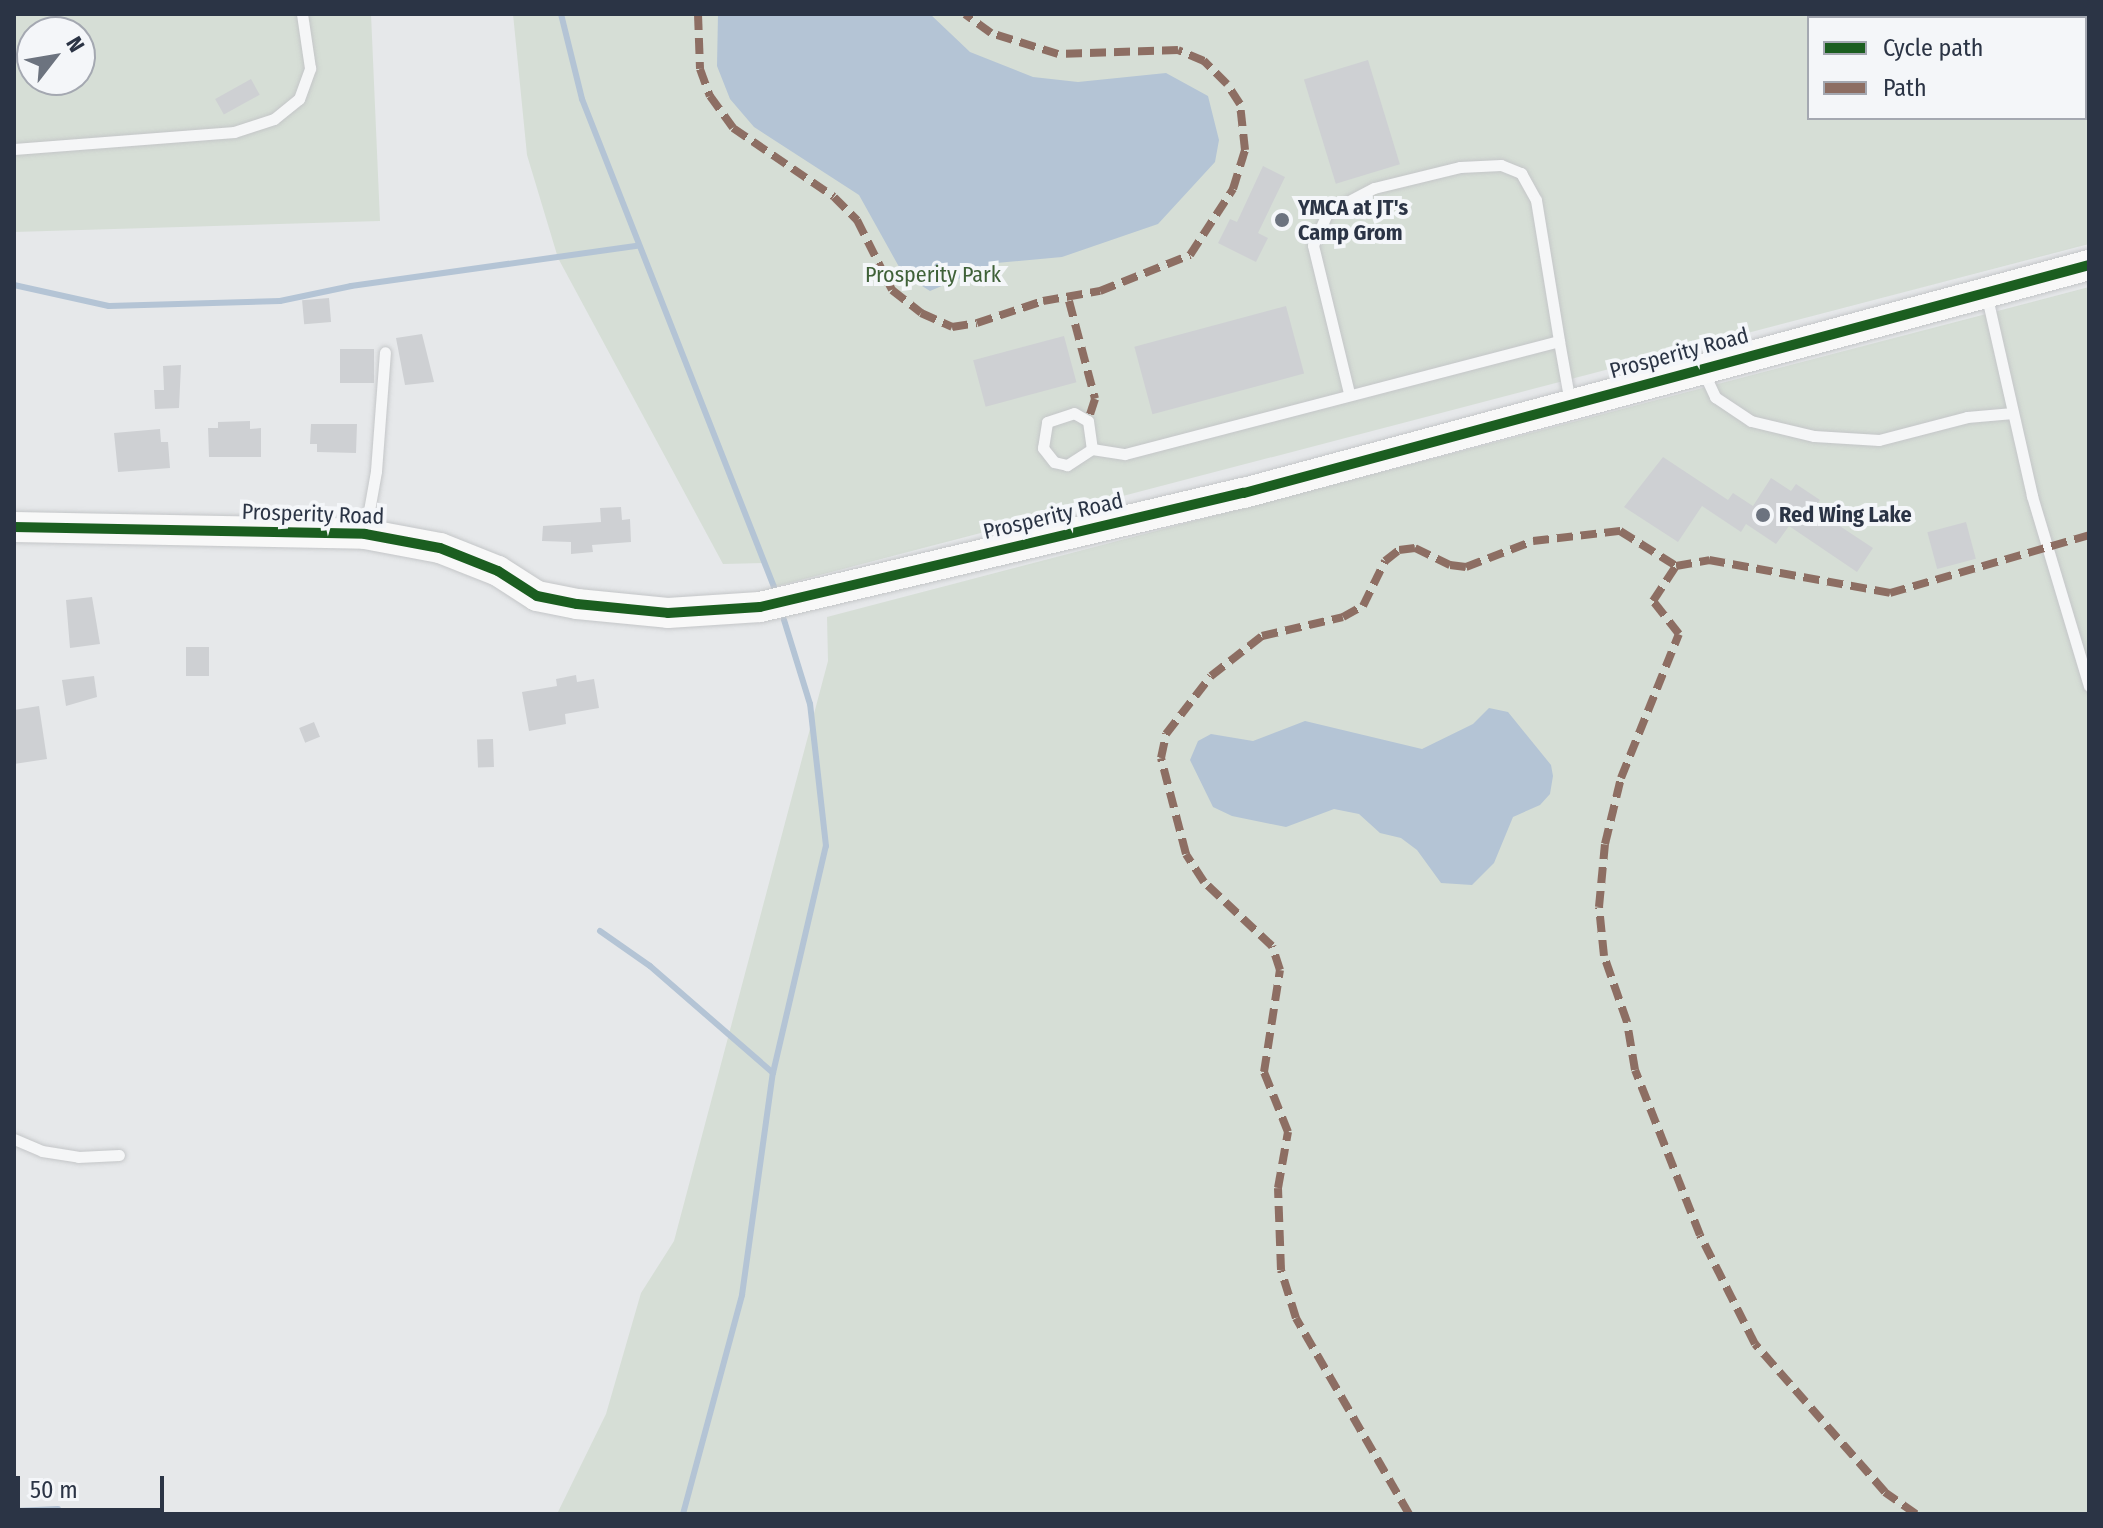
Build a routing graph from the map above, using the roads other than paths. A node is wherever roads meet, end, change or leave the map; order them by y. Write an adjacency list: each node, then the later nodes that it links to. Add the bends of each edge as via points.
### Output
1 (302, 14): 2 (lane, via 310,68 299,99 274,119 234,132)
2 (14, 149)
3 (2089, 265): 4 (street, Prosperity Road)
4 (1986, 293): 7 (street, Prosperity Road); 10 (lane)
5 (1559, 341): 8 (lane); 8 (lane, via 1536,200 1521,173 1501,165 1460,167 1374,188 1328,212 1313,245); 9 (lane)
6 (385, 352): 13 (lane, via 376,471)
7 (1702, 368): 9 (street, Prosperity Road); 10 (lane, via 1715,397 1751,421 1814,436 1879,440 1967,417)
8 (1349, 393): 11 (lane, via 1125,454)
9 (1570, 403): 13 (street, Prosperity Road, via 1244,493 747,608 668,613 577,604 537,596 498,571 440,548)
10 (2013, 413): 14 (lane)
11 (1092, 449): 11 (lane, via 1088,421 1074,413 1047,422 1043,448 1054,462 1081,461)
12 (14, 527): 13 (street, Prosperity Road)
13 (365, 534)
14 (2089, 686)
15 (14, 1139): 16 (lane, via 66,1155)
16 (119, 1155)

